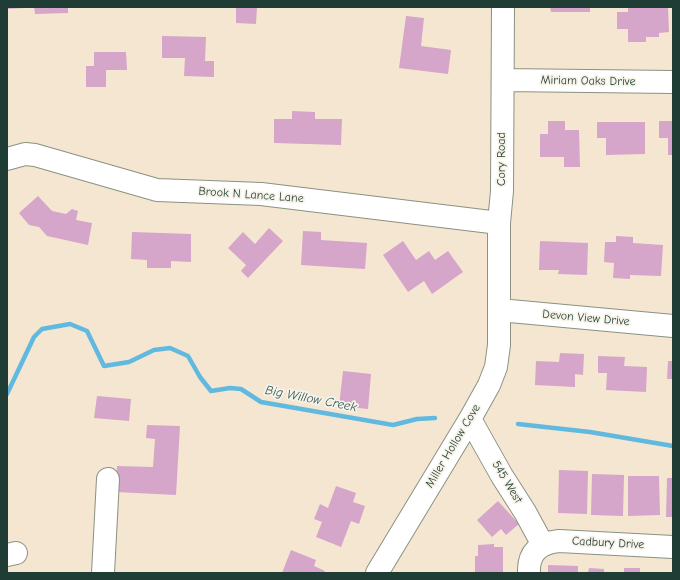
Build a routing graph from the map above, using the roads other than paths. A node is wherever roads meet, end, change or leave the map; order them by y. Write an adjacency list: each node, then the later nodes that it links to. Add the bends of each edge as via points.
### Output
1 (503, 7): 2 (street, Cory Road)
2 (503, 80): 3 (street, Miriam Oaks Drive); 5 (street, Cory Road, via 502,191)
3 (673, 82)
4 (7, 159): 5 (street, Brook N Lance Lane, via 25,154 35,155 157,190 261,194)
5 (499, 223): 6 (street, Cory Road)
6 (499, 310): 7 (street, Devon View Drive); 8 (street, Miller Hollow Cove, via 496,367)
7 (673, 326)
8 (470, 419): 10 (street, 545 West); 13 (street, Miller Hollow Cove)
9 (108, 479): 12 (street)
10 (543, 545): 11 (street, Cadbury Drive, via 558,541); 14 (street, via 532,553)
11 (673, 547)
12 (103, 573)
13 (377, 573)
14 (528, 573)

